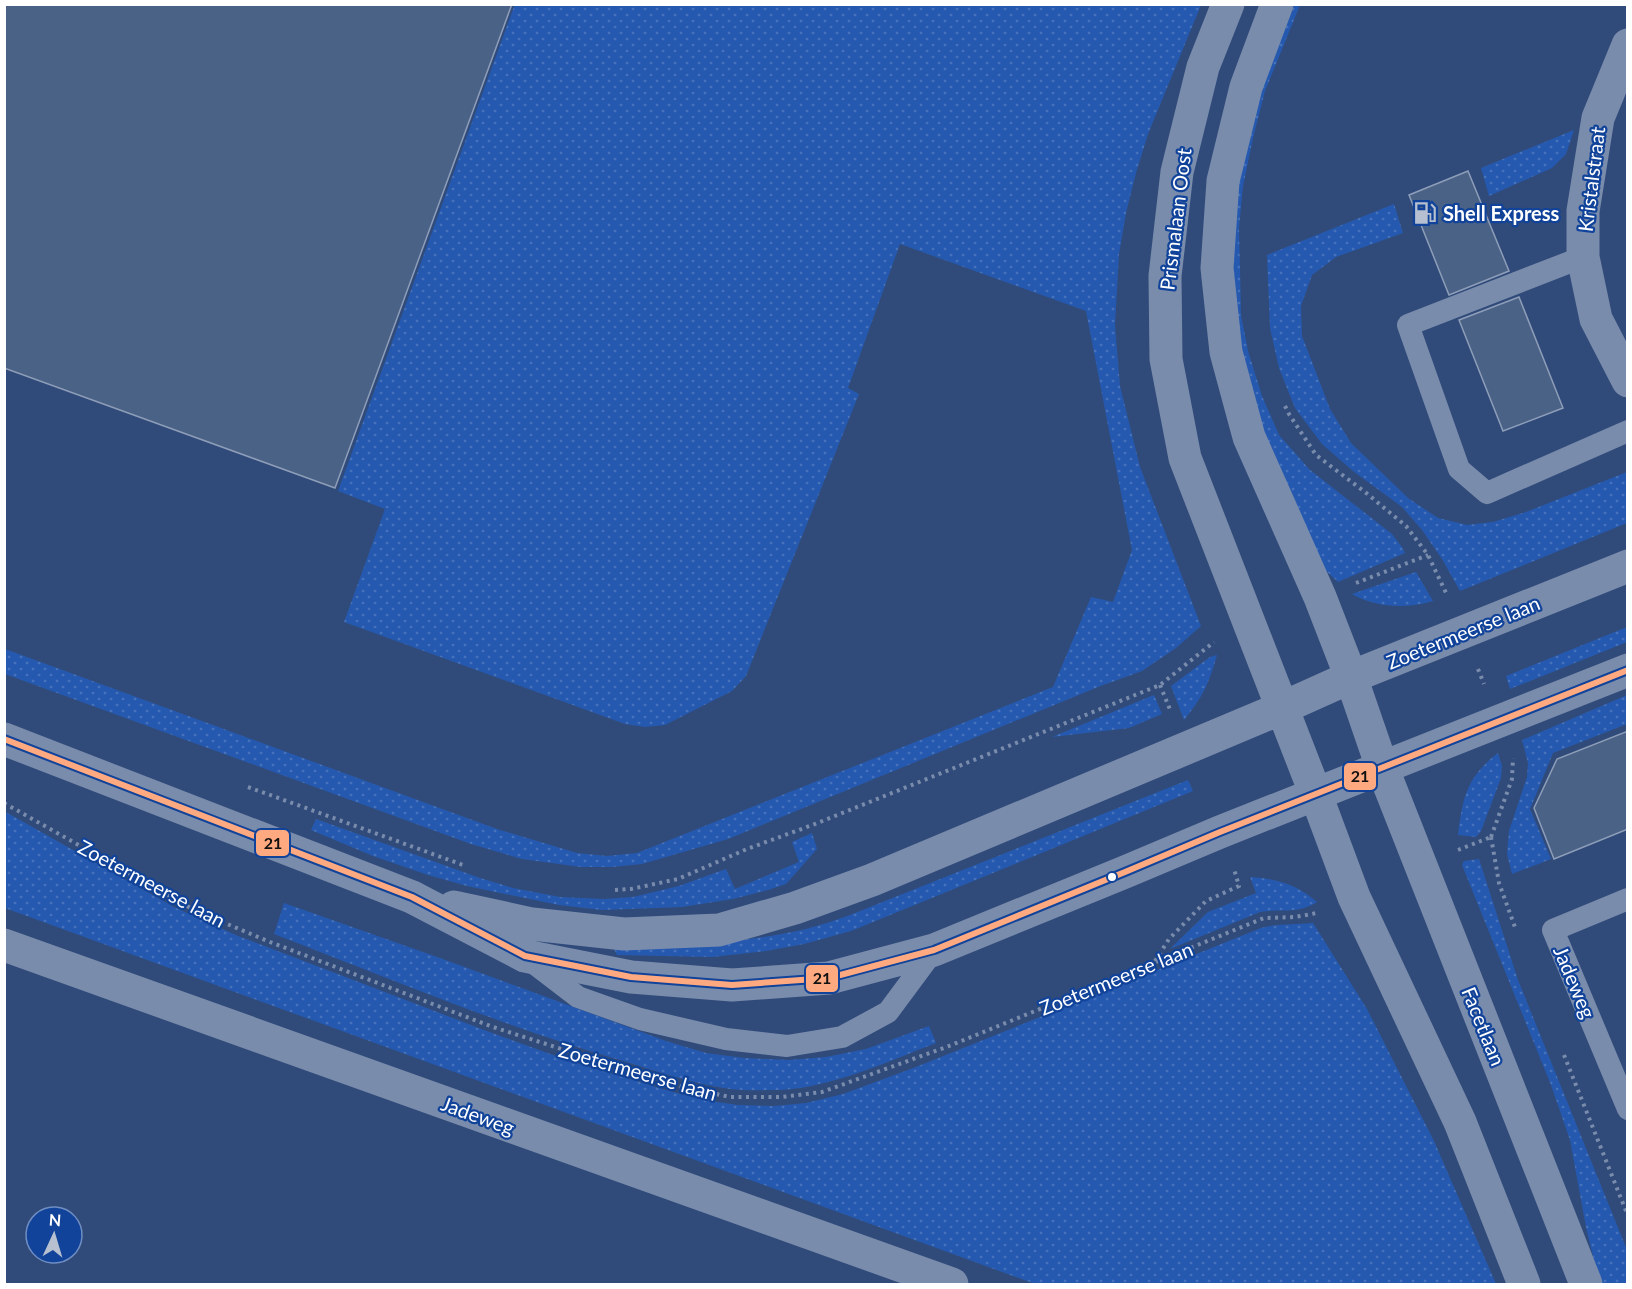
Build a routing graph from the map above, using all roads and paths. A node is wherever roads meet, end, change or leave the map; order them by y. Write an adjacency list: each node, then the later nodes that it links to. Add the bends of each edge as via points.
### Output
1 (1228, 4): 13 (street, Prismalaan Oost, via 1203,67 1177,172 1165,276 1166,359 1185,458)
2 (1277, 4): 12 (street, via 1246,87 1223,181 1217,268 1226,352 1249,437)
3 (1628, 45): 4 (street, Kristalstraat, via 1598,118 1583,211)
4 (1583, 257): 5 (street, Kristalstraat, via 1596,319); 7 (lane, via 1408,325 1459,469 1487,493)
5 (1628, 381)
6 (1284, 404): 8 (path, via 1316,455 1406,526)
7 (1628, 431)
8 (1428, 555)
9 (1628, 566): 12 (street, Zoetermeerse laan)
10 (1216, 640): 22 (path, via 1160,685 678,879)
11 (1628, 670): 15 (street, Zoetermeerse laan)
12 (1351, 677): 13 (street, Zoetermeerse laan); 15 (street, Facetlaan)
13 (1282, 708): 17 (street, Prismalaan Oost); 23 (street, Zoetermeerse laan, via 872,880 719,930 624,934 532,924)
14 (4, 739): 23 (street, Zoetermeerse laan)
15 (1382, 767): 17 (street, Zoetermeerse laan); 20 (street, Facetlaan)
16 (239, 784): 21 (path)
17 (1316, 795): 24 (street); 27 (street, Zoetermeerse laan)
18 (4, 802): 24 (path, Zoetermeerse laan, via 194,910 270,942 493,1027 674,1085 730,1097 822,1092 949,1046 1264,918 1312,915)
19 (1491, 837): 20 (path)
20 (1420, 866): 32 (street, Facetlaan)
21 (473, 868)
22 (606, 890)
23 (412, 897): 28 (street, Zoetermeerse laan)
24 (1354, 897): 31 (street, via 1460,1122)
25 (1628, 899): 29 (lane, Jadeweg, via 1554,930)
26 (4, 945): 30 (street, Jadeweg)
27 (934, 950): 28 (street, Zoetermeerse laan, via 829,978 732,985 631,977); 28 (lane, Zoetermeerse laan, via 888,1012 842,1037 787,1046 726,1039 640,1019 578,997)
28 (525, 956)
29 (1628, 1109)
30 (952, 1284)
31 (1524, 1284)
32 (1586, 1284)

